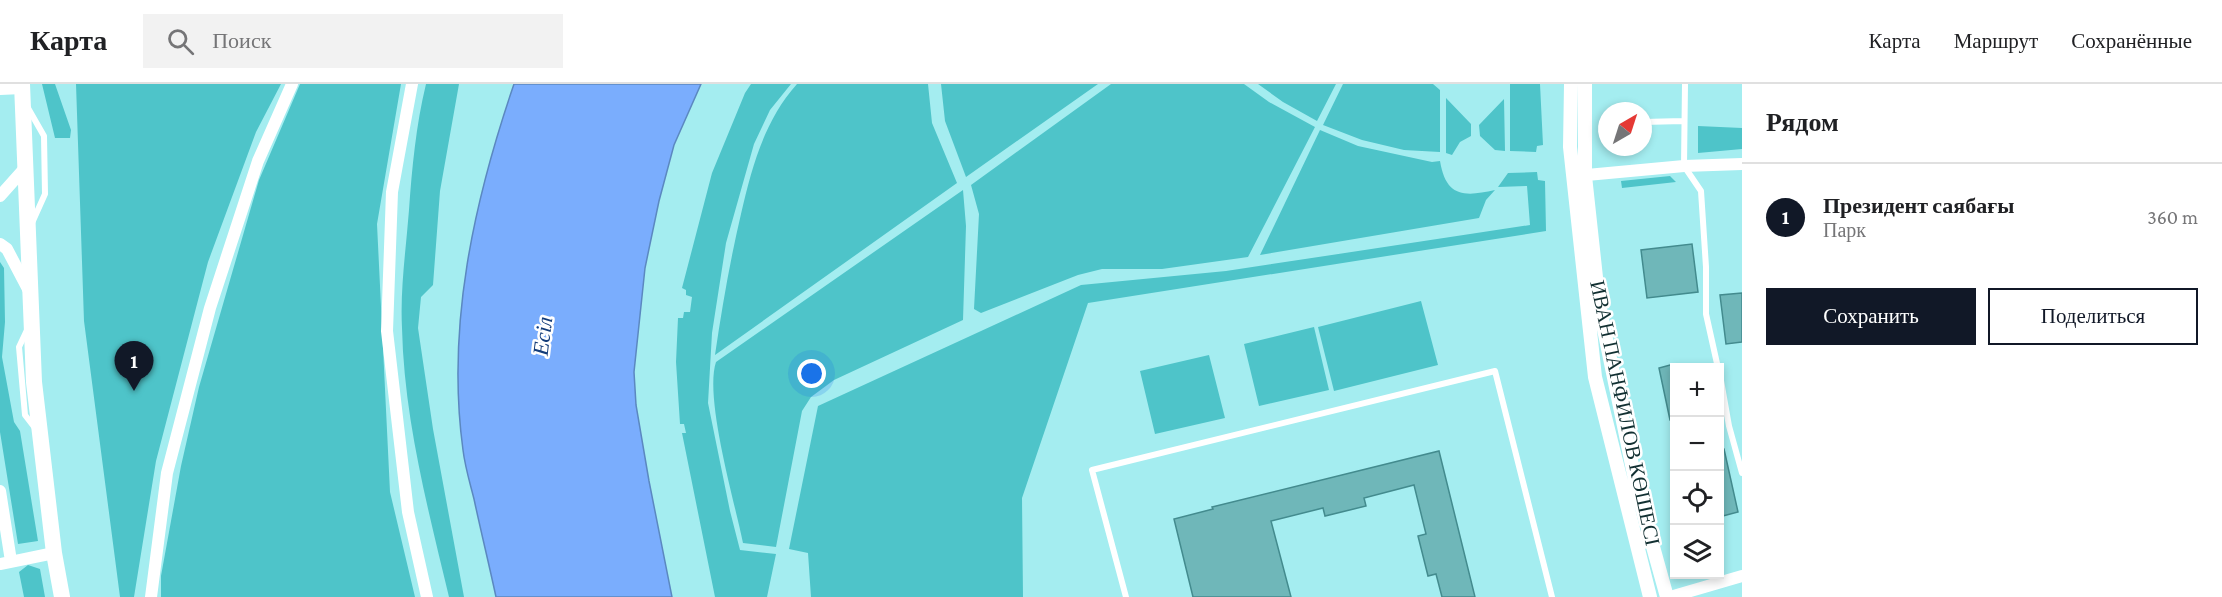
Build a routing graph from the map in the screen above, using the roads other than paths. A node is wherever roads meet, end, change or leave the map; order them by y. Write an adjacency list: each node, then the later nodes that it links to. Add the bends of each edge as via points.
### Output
1 (292, 84): 26 (street, via 258,161 210,308 167,473)
2 (412, 84): 27 (street, via 392,192 387,331 408,512)
3 (1571, 84): 13 (street, ИВАН ПАНФИЛОВ КӨШЕСІ, via 1570,147)
4 (1585, 84): 13 (street, ИВАН ПАНФИЛОВ КӨШЕСІ)
5 (1685, 84): 8 (lane)
6 (22, 88): 7 (street); 12 (main road); 15 (lane, via 44,135 45,194)
7 (0, 89)
8 (1683, 121): 9 (lane); 11 (lane)
9 (1652, 122)
10 (1742, 164): 11 (street)
11 (1684, 166): 13 (street); 18 (lane, via 1701,191 1706,314)
12 (25, 168): 14 (street); 15 (main road)
13 (1580, 176): 30 (street, ИВАН ПАНФИЛОВ КӨШЕСІ, via 1595,377); 31 (street, ИВАН ПАНФИЛОВ КӨШЕСІ, via 1599,305 1637,489)
14 (0, 196)
15 (27, 235): 17 (main road)
16 (0, 244): 17 (street, via 8,249)
17 (30, 292): 22 (main road, via 34,382)
18 (1717, 363)
19 (1724, 400): 20 (lane)
20 (1742, 473)
21 (0, 491): 23 (street)
22 (54, 554): 23 (street); 25 (main road)
23 (6, 562)
24 (1742, 576): 31 (street)
25 (62, 597)
26 (151, 597)
27 (427, 597)
28 (1126, 597): 29 (lane, via 1092,470 1495,371)
29 (1552, 597)
30 (1650, 597)
31 (1668, 597)

